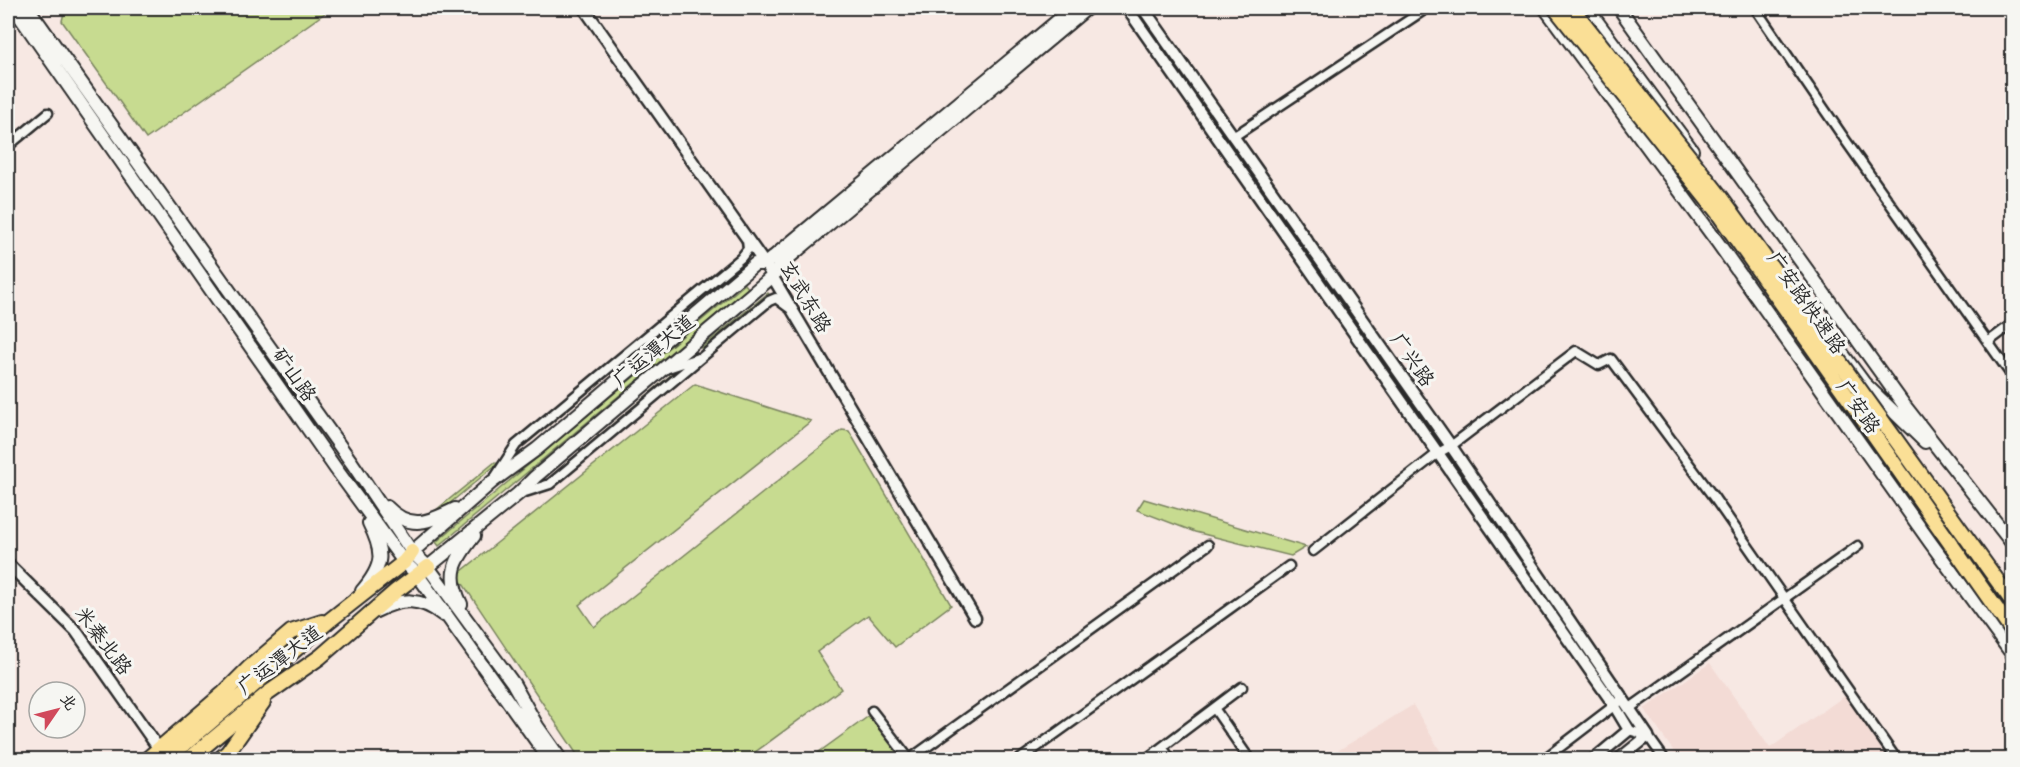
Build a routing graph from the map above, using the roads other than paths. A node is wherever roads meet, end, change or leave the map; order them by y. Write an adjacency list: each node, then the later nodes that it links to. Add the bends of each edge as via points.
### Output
1 (16, 8): 35 (main road, 矿山路)
2 (28, 8): 34 (main road, 矿山路)
3 (584, 8): 18 (street, 玄武东路)
4 (1073, 8): 19 (main road, 广运潭大道)
5 (1087, 8): 21 (main road, 广运潭大道, via 780,264)
6 (1127, 8): 30 (street, 广兴路)
7 (1143, 8): 16 (street, 广兴路)
8 (1427, 8): 16 (street)
9 (1545, 8): 22 (main road, 广安路)
10 (1555, 8): 55 (main road, 广安路快速路, bridge, via 1718,213)
11 (1573, 8): 20 (main road); 48 (main road, 广安路快速路, bridge, via 1721,197)
12 (1587, 8): 32 (main road, via 1864,383)
13 (1619, 8): 32 (main road, 广安路)
14 (1755, 8): 25 (street)
15 (48, 114): 17 (street)
16 (1233, 137): 29 (street, 广兴路)
17 (8, 146)
18 (744, 234): 19 (street, 玄武东路); 33 (street, via 748,249 741,258 516,445)
19 (765, 264): 21 (street, 玄武东路); 33 (main road, 广运潭大道, via 755,264 537,449)
20 (1759, 266): 22 (main road); 31 (main road, via 1839,376)
21 (772, 276): 23 (street, 玄武东路); 27 (main road, 广运潭大道)
22 (1762, 306): 31 (main road, 广安路)
23 (796, 315): 26 (street, via 783,302 772,299); 51 (street, 玄武东路)
24 (2013, 324): 25 (street)
25 (1988, 342): 28 (street)
26 (704, 356): 27 (street); 36 (street, via 550,484)
27 (664, 369): 36 (main road, 广运潭大道)
28 (2013, 376)
29 (1450, 446): 30 (street); 47 (street, via 1576,351 1599,364 1611,359); 59 (street, 广兴路)
30 (1438, 453): 42 (street); 60 (street, 广兴路)
31 (1871, 458): 56 (main road, 广安路)
32 (1958, 475): 39 (main road, 广安路)
33 (492, 482): 37 (main road, 广运潭大道)
34 (370, 489): 37 (main road, via 394,515 415,522 432,520); 43 (main road, 矿山路)
35 (353, 493): 43 (main road, 矿山路); 49 (main road, via 381,555 376,573)
36 (518, 494): 38 (main road, 广运潭大道)
37 (470, 502): 43 (main road, 广运潭大道)
38 (488, 519): 46 (main road, 广运潭大道); 54 (main road, via 458,559 452,575 455,591)
39 (2013, 543)
40 (1208, 545): 74 (street)
41 (1858, 546): 47 (street)
42 (1313, 551)
43 (408, 557): 46 (main road, 矿山路); 49 (main road, 广运潭大道)
44 (8, 564): 68 (street, 米秦北路, via 76,631)
45 (1289, 566): 75 (street)
46 (423, 571): 50 (main road, 广运潭大道); 53 (main road, 矿山路); 54 (main road, 矿山路)
47 (1784, 598): 62 (street); 83 (street)
48 (2013, 601)
49 (348, 606): 52 (main road, 广运潭大道)
50 (369, 614): 53 (main road, via 397,603 418,601); 58 (main road, 广运潭大道, via 320,657)
51 (975, 618)
52 (330, 620): 63 (main road, 广运潭大道); 68 (main road, via 291,632)
53 (455, 627): 72 (main road, 矿山路)
54 (474, 628): 73 (main road, 矿山路)
55 (2013, 631)
56 (2013, 654)
57 (1242, 687): 61 (street)
58 (267, 694): 63 (main road, 广运潭大道); 71 (main road, via 241,735)
59 (1624, 698): 60 (street); 62 (street, 广兴路)
60 (1614, 705): 65 (street, 广兴路); 79 (street)
61 (1214, 708): 67 (street); 78 (street)
62 (1630, 708): 66 (street, 广兴路)
63 (235, 711): 68 (main road); 70 (main road)
64 (872, 711): 74 (street)
65 (1629, 730): 66 (street); 80 (street)
66 (1648, 736): 81 (street); 82 (street)
67 (1162, 747): 76 (street); 77 (street)
68 (163, 754): 69 (main road)
69 (146, 759)
70 (188, 759)
71 (219, 759)
72 (550, 759)
73 (561, 759)
74 (910, 759)
75 (1019, 759)
76 (1145, 759)
77 (1171, 759)
78 (1250, 759)
79 (1543, 759)
80 (1593, 759)
81 (1618, 759)
82 (1665, 759)
83 (1897, 759)

